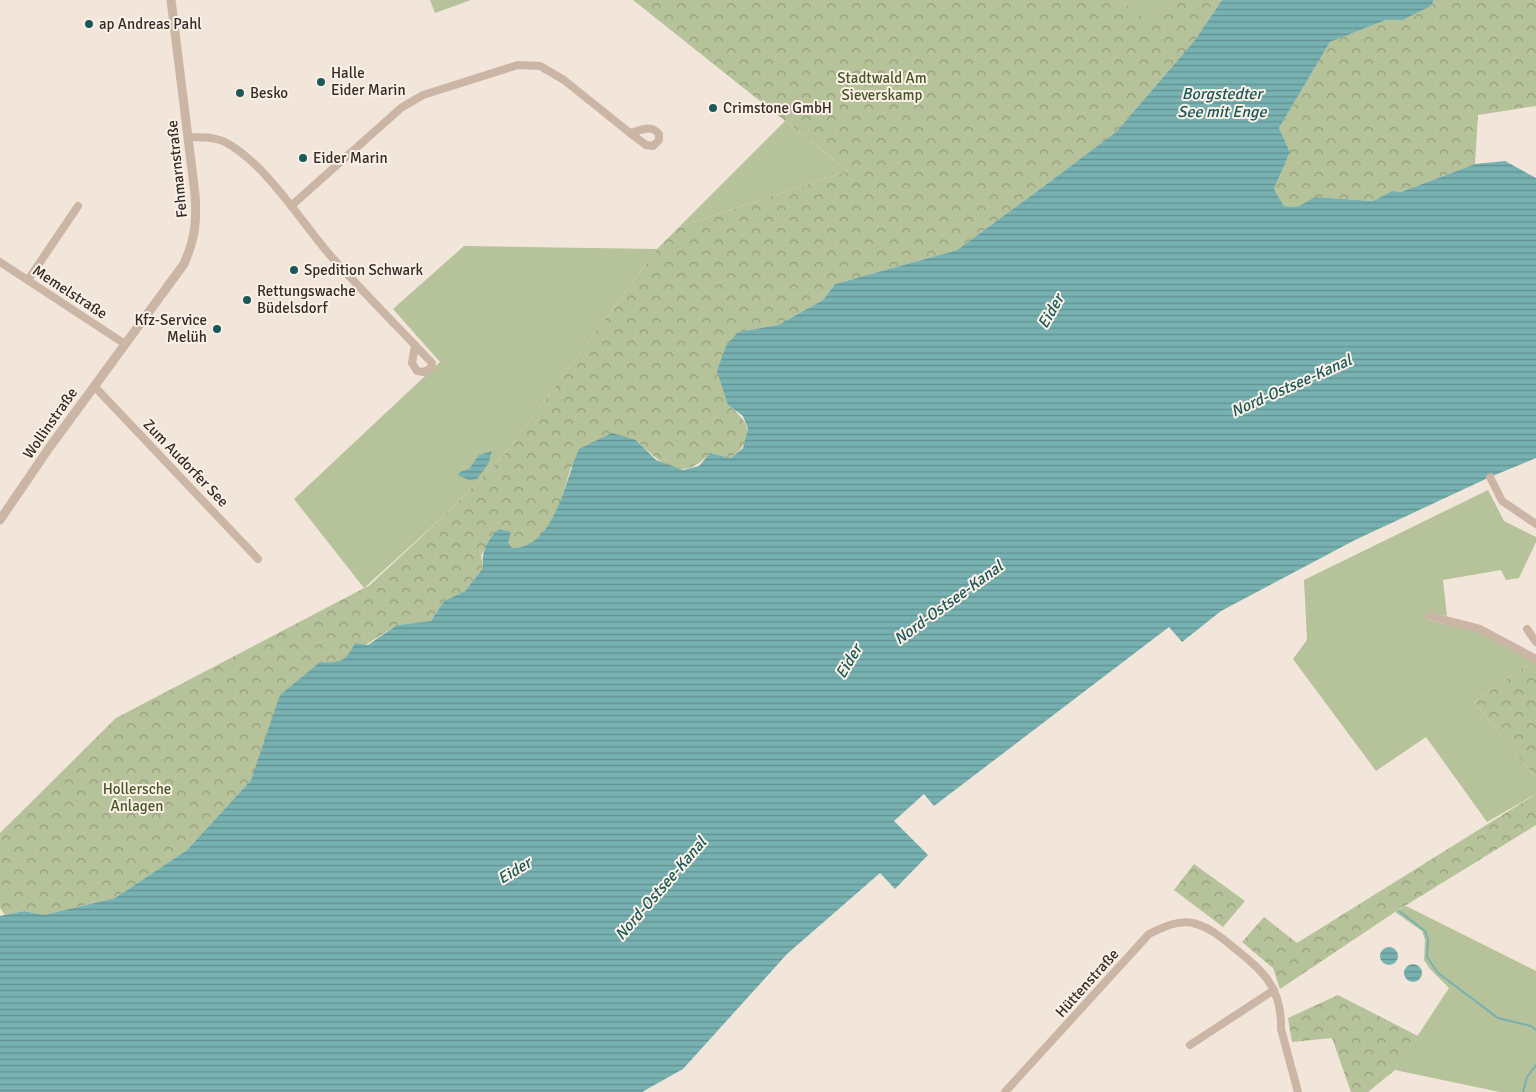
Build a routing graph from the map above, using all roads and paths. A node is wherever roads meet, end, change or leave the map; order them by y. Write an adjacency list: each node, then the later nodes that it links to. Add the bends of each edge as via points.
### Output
1 (171, 0): 3 (street, Fehmarnstraße)
2 (630, 133): 5 (street, via 564,80 540,66 518,65 423,95 401,108)
3 (188, 137): 5 (street, via 225,142 248,159); 8 (street, Fehmarnstraße, via 197,216 193,243 184,264)
4 (78, 206): 7 (street)
5 (291, 206): 9 (street, via 330,254)
6 (0, 262): 7 (street, Memelstraße)
7 (28, 280): 8 (street, Memelstraße)
8 (125, 344): 10 (street, Wollinstraße)
9 (415, 345)
10 (94, 386): 12 (street, Wollinstraße); 15 (street, Zum Audorfer See)
11 (1490, 477): 14 (street, via 1502,501)
12 (3, 509): 13 (street, Wollinstraße)
13 (0, 520)
14 (1536, 524)
15 (258, 559)
16 (1429, 616): 19 (street, via 1480,629)
17 (1528, 629): 18 (street)
18 (1536, 642)
19 (1536, 659)
20 (1274, 990): 21 (street); 22 (street, Hüttenstraße, via 1262,970 1205,927 1177,923 1149,934); 23 (street)
21 (1190, 1045)
22 (1004, 1092)
23 (1298, 1092)

